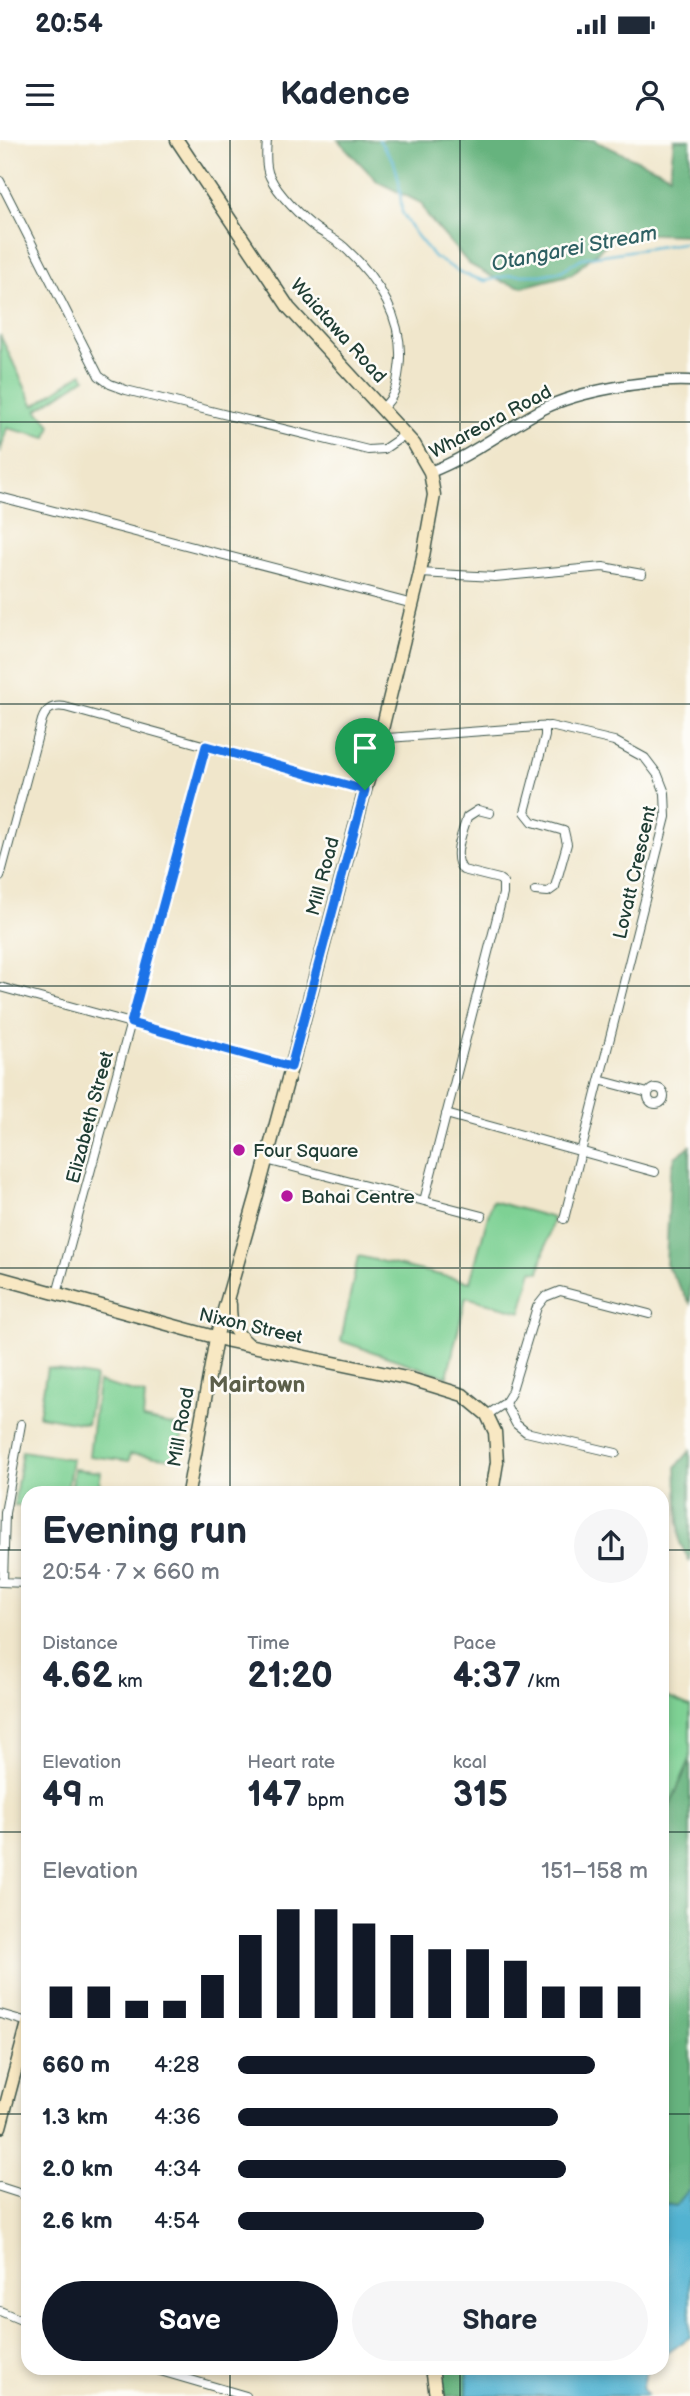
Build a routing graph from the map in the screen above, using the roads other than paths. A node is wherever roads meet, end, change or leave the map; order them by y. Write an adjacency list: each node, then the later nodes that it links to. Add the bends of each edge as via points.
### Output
1 (177, 140): 5 (main road, Waiatawa Road, via 289,308)
2 (267, 140): 5 (street, via 269,176 315,228 342,245 366,270 386,298 398,330 401,357 394,393)
3 (0, 181): 6 (street, via 104,381 359,449 380,450)
4 (690, 381): 7 (street, Whareora Road, via 653,381 556,403)
5 (383, 408): 6 (main road, Waiatawa Road)
6 (406, 434): 7 (main road, Waiatawa Road)
7 (430, 472): 9 (main road, Mill Road, via 434,495)
8 (0, 497): 11 (street)
9 (419, 573): 10 (street, via 495,578 603,567); 11 (main road, Mill Road)
10 (642, 574)
11 (412, 604): 13 (main road, Mill Road)
12 (545, 726): 13 (street, Lovatt Crescent); 18 (street, via 526,812 533,822 564,831 567,845 555,887 548,892); 22 (street, Lovatt Crescent, via 625,745 650,764 665,793 666,817)
13 (381, 736): 15 (main road, Mill Road)
14 (206, 746): 15 (street); 17 (street, via 65,707 50,709 42,720); 20 (street, Elizabeth Street)
15 (365, 790): 21 (main road, Mill Road)
16 (490, 813): 24 (street, via 474,811 467,817 458,858 463,870 499,878 503,894)
17 (0, 877)
18 (535, 891)
19 (0, 987): 20 (street)
20 (131, 1023): 21 (street); 33 (street, Elizabeth Street)
21 (291, 1067): 26 (main road, Mill Road)
22 (599, 1080): 23 (street); 25 (street, Lovatt Crescent)
23 (648, 1093)
24 (446, 1114): 25 (street); 28 (street)
25 (581, 1150): 27 (street); 30 (street, Lovatt Crescent)
26 (266, 1160): 28 (street); 32 (main road, Mill Road)
27 (655, 1172)
28 (424, 1201): 29 (street)
29 (481, 1216)
30 (564, 1219)
31 (0, 1278): 33 (main road, Nixon Street)
32 (230, 1287): 35 (main road, Mill Road); 36 (main road, Mill Road, via 231,1324)
33 (57, 1294): 35 (main road, Nixon Street)
34 (649, 1314): 37 (street, via 560,1292 545,1297 537,1307 516,1382)
35 (216, 1338): 36 (main road, Nixon Street); 41 (main road, Mill Road)
36 (249, 1346): 38 (main road, Nixon Street, via 453,1391)
37 (505, 1403): 38 (street); 40 (street, via 526,1432)
38 (487, 1415): 42 (main road, via 497,1439)
39 (21, 1424): 43 (street, via 5,1513)
40 (616, 1453)
41 (189, 1486)
42 (493, 1486)
43 (1, 1582): 44 (street)
44 (21, 1583)
45 (0, 2014): 46 (street)
46 (21, 2020)
47 (21, 2048): 48 (main road)
48 (0, 2127)
49 (0, 2187): 50 (street)
50 (21, 2194)
51 (0, 2311): 52 (street)
52 (21, 2320)
53 (170, 2375): 55 (street)
54 (433, 2375): 57 (main road)
55 (220, 2392): 56 (street)
56 (246, 2396)
57 (436, 2396)

